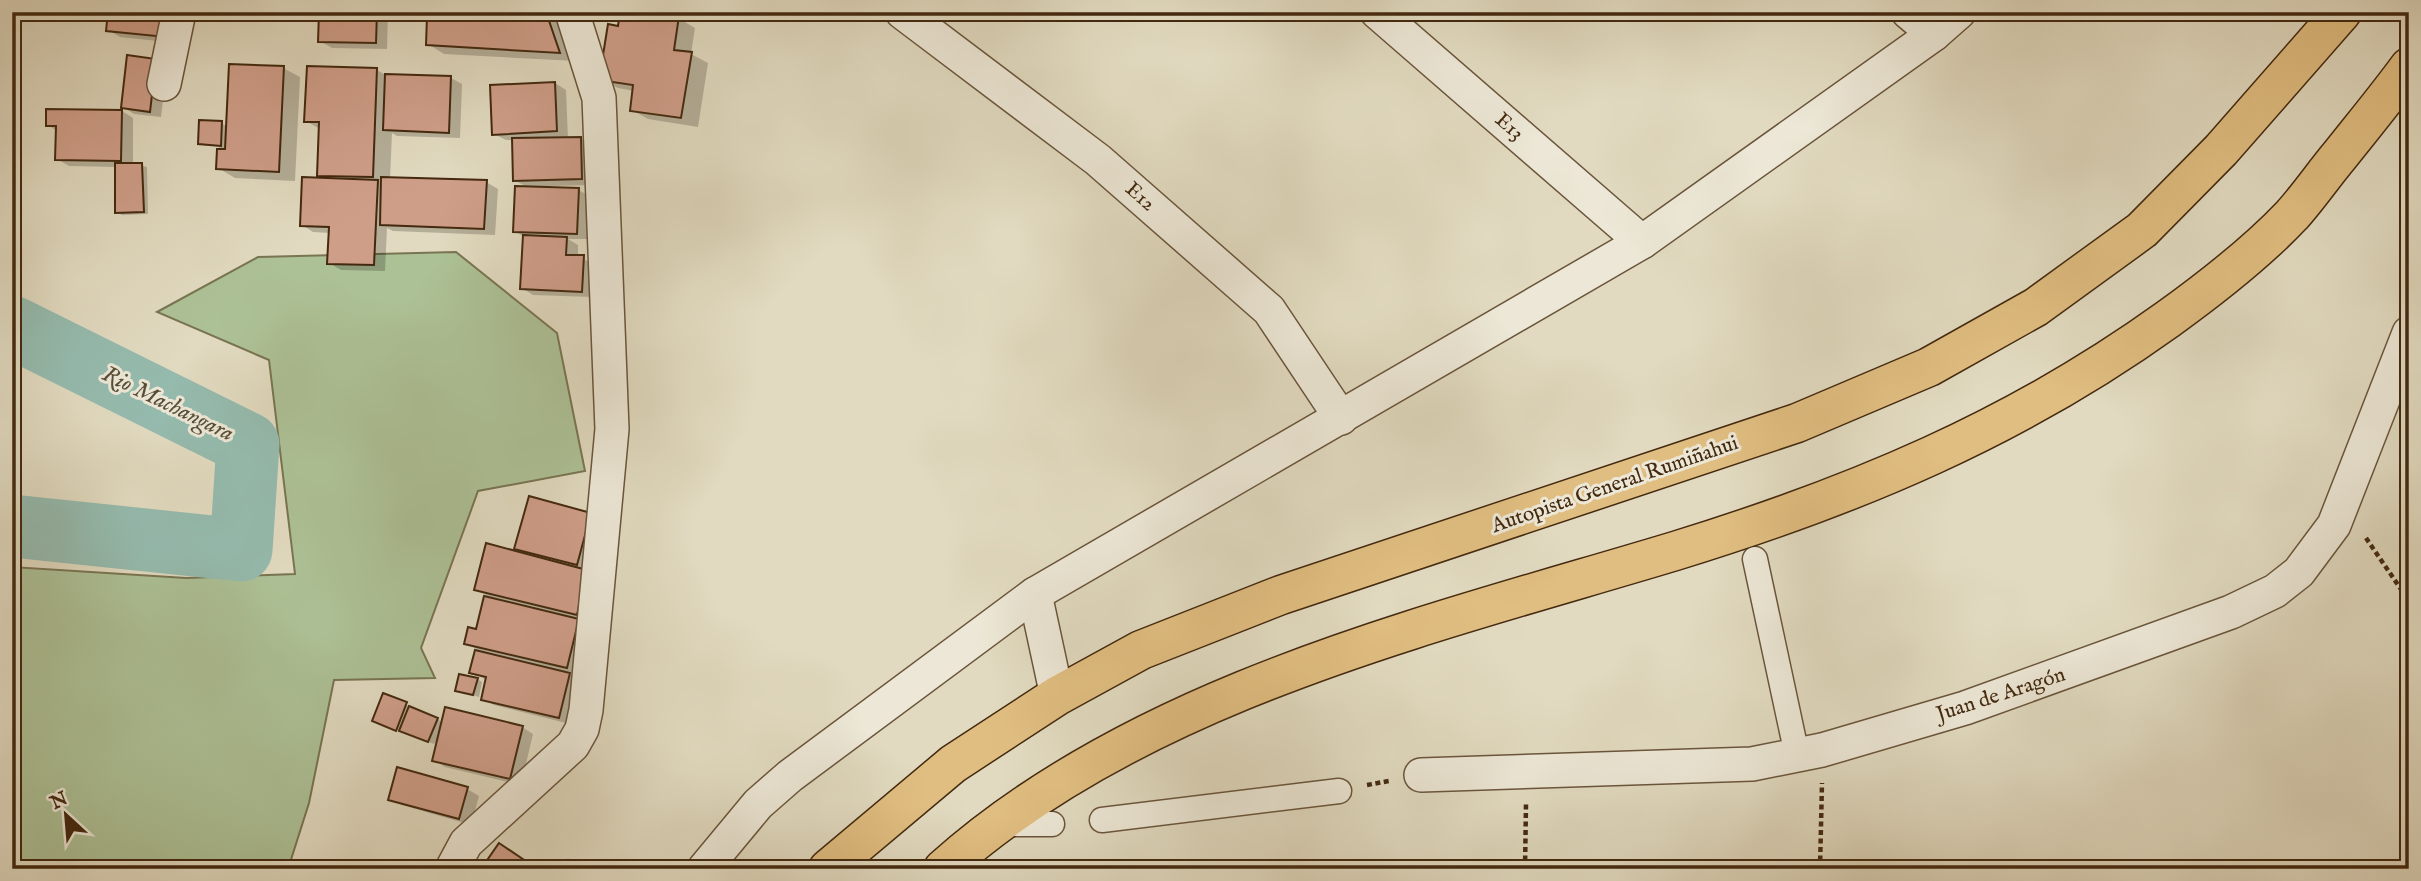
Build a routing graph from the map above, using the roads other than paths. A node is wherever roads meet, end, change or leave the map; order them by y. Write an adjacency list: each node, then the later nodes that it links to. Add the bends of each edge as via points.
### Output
1 (178, 12): 10 (street)
2 (572, 12): 23 (street, via 599,98 612,429 586,710 573,745 466,843)
3 (902, 12): 13 (street, E12, via 1098,160 1269,310)
4 (1377, 12): 11 (street, E13)
5 (1908, 12): 8 (street)
6 (1959, 12): 8 (street)
7 (2343, 12): 16 (highway, Autopista General Rumiñahui, via 2221,150 2142,230 2036,307 1929,367 1797,423 1281,595 1141,650)
8 (1934, 34): 11 (street)
9 (2409, 67): 21 (highway, via 2292,214 2214,286 2042,403 1956,447 1825,501 1311,663 1170,723 1074,775)
10 (163, 84)
11 (1642, 242): 13 (street)
12 (2409, 333): 17 (street, Juan de Aragón, via 2343,502 2319,549 2276,591 2144,646 1991,699)
13 (1341, 418): 15 (street)
14 (1755, 559): 17 (street)
15 (1035, 594): 16 (street); 24 (street, via 790,776 758,804)
16 (1057, 696): 25 (highway, Autopista General Rumiñahui, via 953,764)
17 (1810, 753): 18 (street, Juan de Aragón, via 1752,764)
18 (1421, 775)
19 (1339, 791): 20 (street)
20 (1102, 820)
21 (1000, 824): 22 (street); 26 (highway)
22 (1052, 824)
23 (452, 869)
24 (704, 869)
25 (828, 869)
26 (943, 869)

